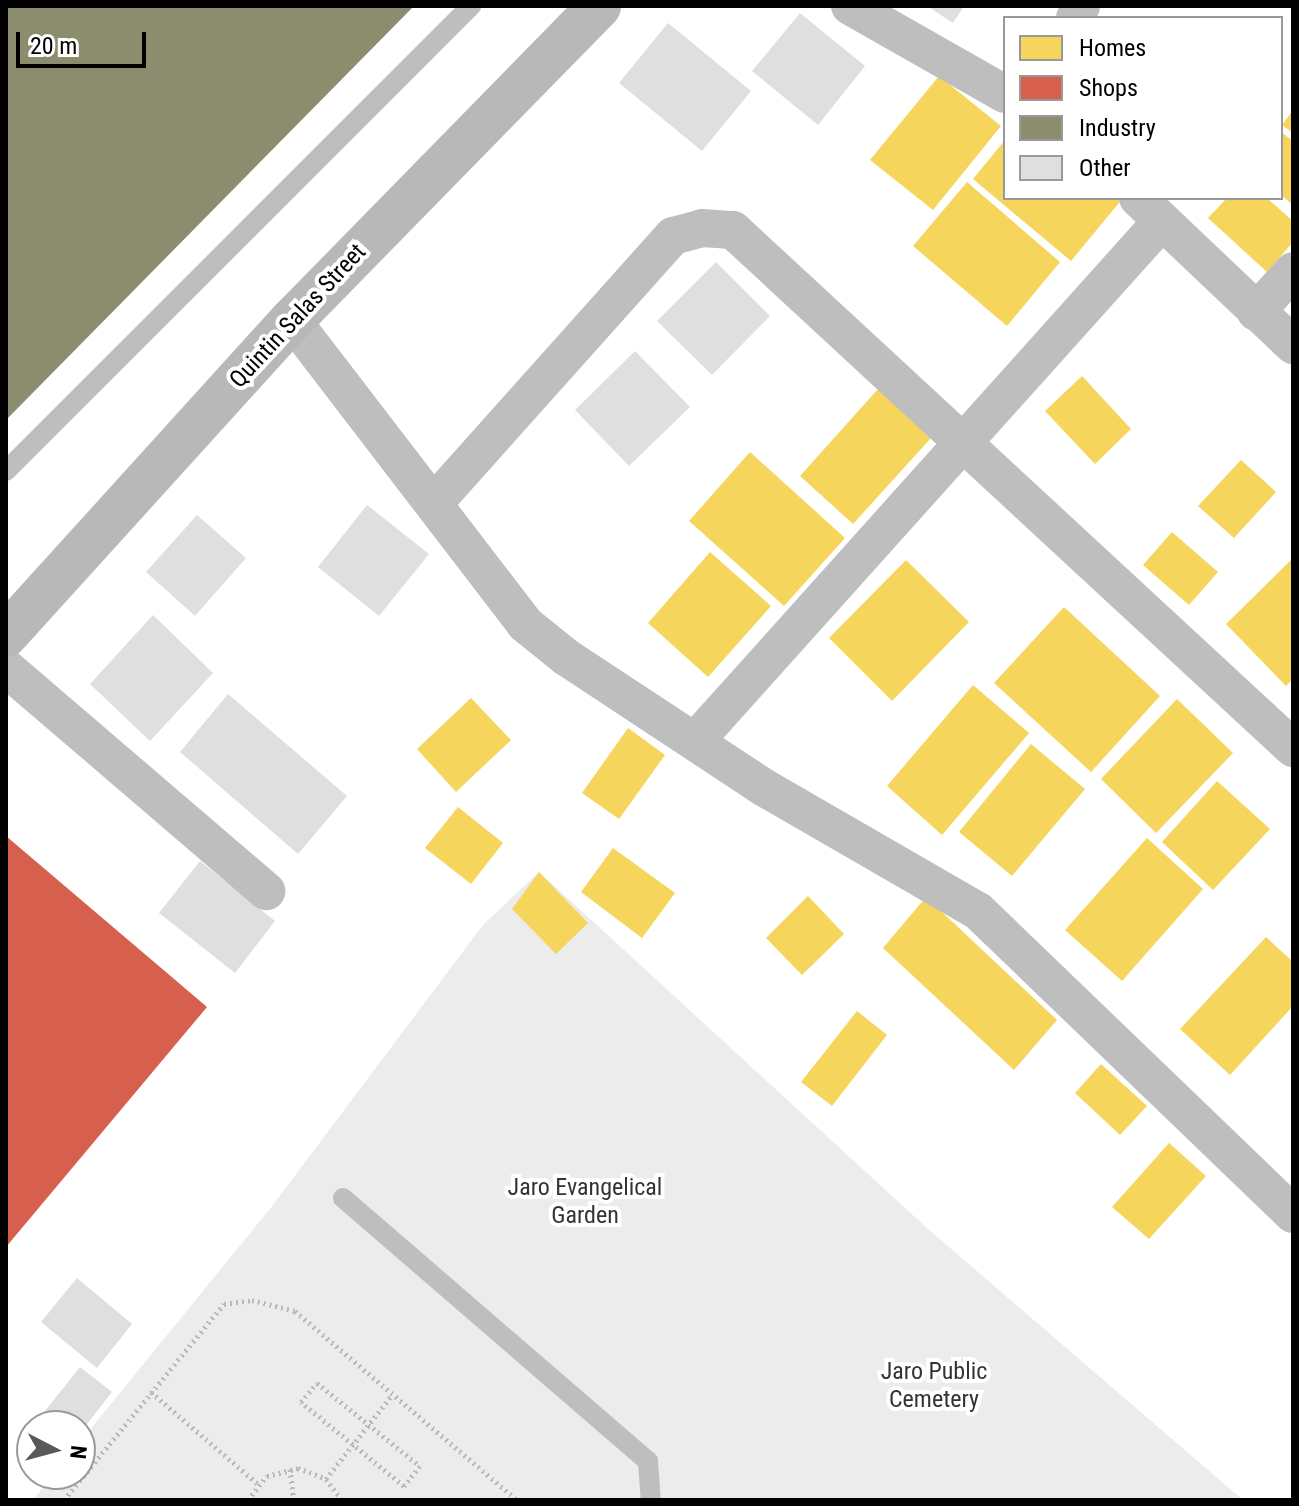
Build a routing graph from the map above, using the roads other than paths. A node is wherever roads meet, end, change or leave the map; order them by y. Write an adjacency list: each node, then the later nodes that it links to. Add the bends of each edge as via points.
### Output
1 (471, 6): 11 (lane)
2 (599, 6): 8 (main road, Quintin Salas Street)
3 (850, 6): 4 (street)
4 (1003, 93)
5 (1150, 209): 7 (street); 10 (street)
6 (1293, 271): 7 (street)
7 (1256, 312): 9 (street)
8 (292, 320): 12 (street); 13 (main road, Quintin Salas Street)
9 (1293, 345)
10 (963, 441): 12 (street, via 733,230 702,228 673,236); 15 (street); 16 (street)
11 (6, 471)
12 (435, 502): 15 (street, via 525,624 601,680)
13 (6, 635)
14 (6, 668): 17 (street)
15 (697, 739): 19 (street, via 763,787 978,911)
16 (1293, 748)
17 (266, 891)
18 (343, 1198): 20 (lane, via 648,1461 654,1480)
19 (1293, 1214)
20 (651, 1500)

